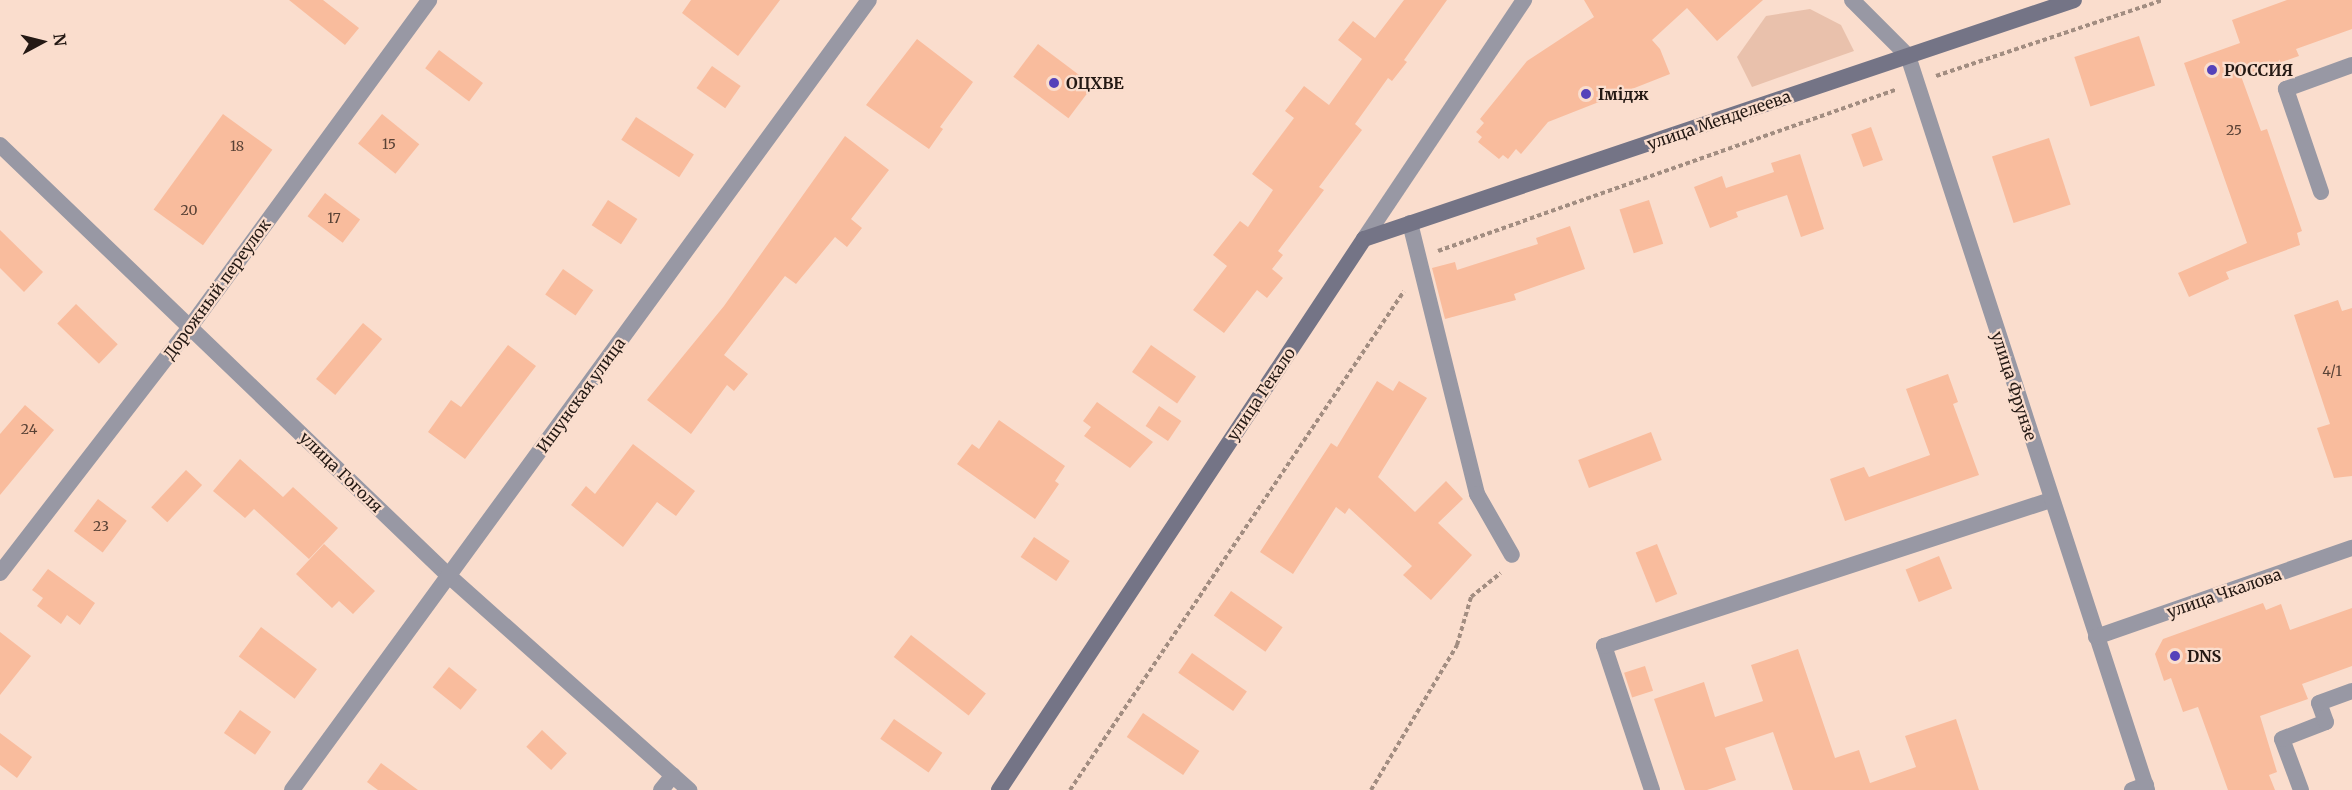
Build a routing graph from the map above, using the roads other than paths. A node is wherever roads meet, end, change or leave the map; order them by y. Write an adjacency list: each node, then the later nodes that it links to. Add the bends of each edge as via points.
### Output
1 (429, 0): 12 (street, Дорожный переулок)
2 (869, 0): 17 (street, Ишунская улица)
3 (1524, 0): 11 (street, улица Гекало)
4 (1852, 0): 6 (street, улица Фрунзе)
5 (2074, 0): 6 (main road, улица Менделеева)
6 (1908, 56): 10 (main road, улица Менделеева); 13 (street, улица Фрунзе)
7 (2352, 65): 9 (street, via 2286,89)
8 (0, 145): 12 (street, улица Гоголя)
9 (2321, 192)
10 (1410, 223): 11 (main road, улица Менделеева); 15 (street, via 1477,494)
11 (1364, 238): 25 (main road, улица Гекало)
12 (190, 327): 16 (street, Дорожный переулок); 17 (street, улица Гоголя)
13 (2050, 500): 18 (street, улица Фрунзе); 26 (street, via 1604,646)
14 (2352, 548): 18 (street, улица Чкалова)
15 (1512, 555)
16 (0, 573)
17 (449, 576): 20 (street, улица Гоголя); 22 (street, Ишунская улица)
18 (2096, 637): 21 (street, улица Фрунзе)
19 (2352, 691): 27 (street, via 2319,703 2326,722 2282,739)
20 (673, 775): 23 (street); 24 (street, улица Гоголя)
21 (2142, 788)
22 (291, 790)
23 (661, 790)
24 (689, 790)
25 (999, 790)
26 (1652, 790)
27 (2301, 790)

